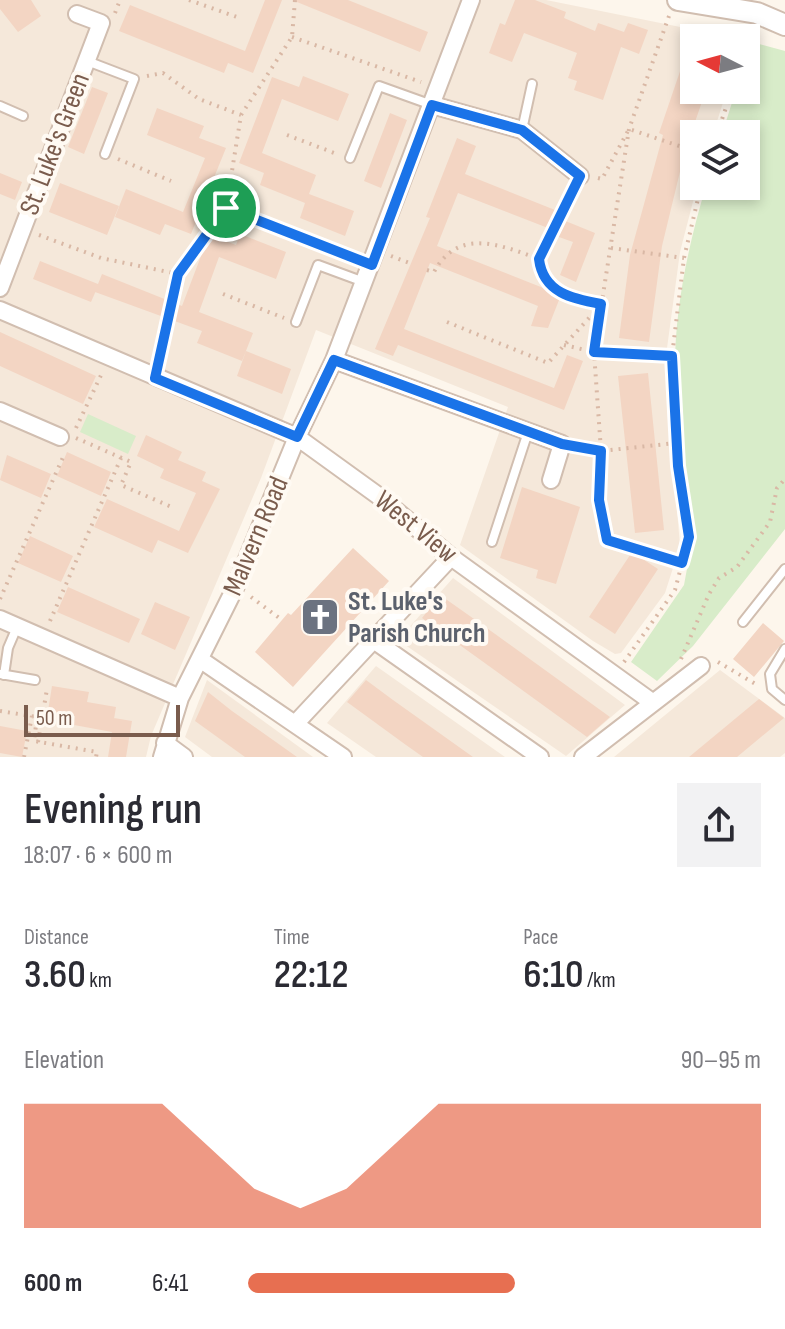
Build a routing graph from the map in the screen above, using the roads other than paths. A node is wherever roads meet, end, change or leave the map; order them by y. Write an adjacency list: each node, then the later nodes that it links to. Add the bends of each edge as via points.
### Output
1 (471, 0): 7 (street, Malvern Road)
2 (674, 7): 4 (street, via 757,13)
3 (77, 14): 5 (street, St. Luke's Green, via 101,23)
4 (785, 25)
5 (86, 61): 11 (lane, via 134,79); 15 (street, St. Luke's Green)
6 (532, 84): 10 (lane)
7 (432, 105): 10 (street); 12 (lane, via 379,86); 14 (street, Malvern Road)
8 (0, 106): 9 (lane)
9 (23, 116)
10 (522, 130): 13 (street)
11 (105, 154)
12 (350, 158)
13 (580, 176)
14 (365, 283): 17 (lane, via 318,265); 18 (street, Malvern Road)
15 (0, 288)
16 (0, 310): 22 (street, West View)
17 (296, 322)
18 (334, 360): 20 (street); 22 (street, Malvern Road)
19 (0, 411): 21 (street)
20 (528, 432): 23 (street, via 562,444); 24 (lane)
21 (66, 436)
22 (297, 437): 25 (street, West View); 32 (street, Malvern Road)
23 (551, 480)
24 (492, 542)
25 (451, 557): 30 (street); 38 (street, West View)
26 (785, 569): 28 (lane)
27 (0, 619): 29 (street)
28 (743, 622)
29 (17, 627): 34 (lane); 36 (street)
30 (375, 641): 39 (street); 43 (street)
31 (785, 649): 37 (lane, via 770,674 772,689)
32 (201, 660): 36 (street, Malvern Road); 39 (street)
33 (701, 666): 38 (street)
34 (2, 675): 35 (lane)
35 (35, 680)
36 (180, 698): 40 (street, Malvern Road)
37 (785, 700)
38 (652, 702): 44 (street)
39 (295, 724): 42 (street)
40 (164, 750): 41 (street)
41 (184, 757)
42 (343, 757)
43 (540, 757)
44 (583, 757)

